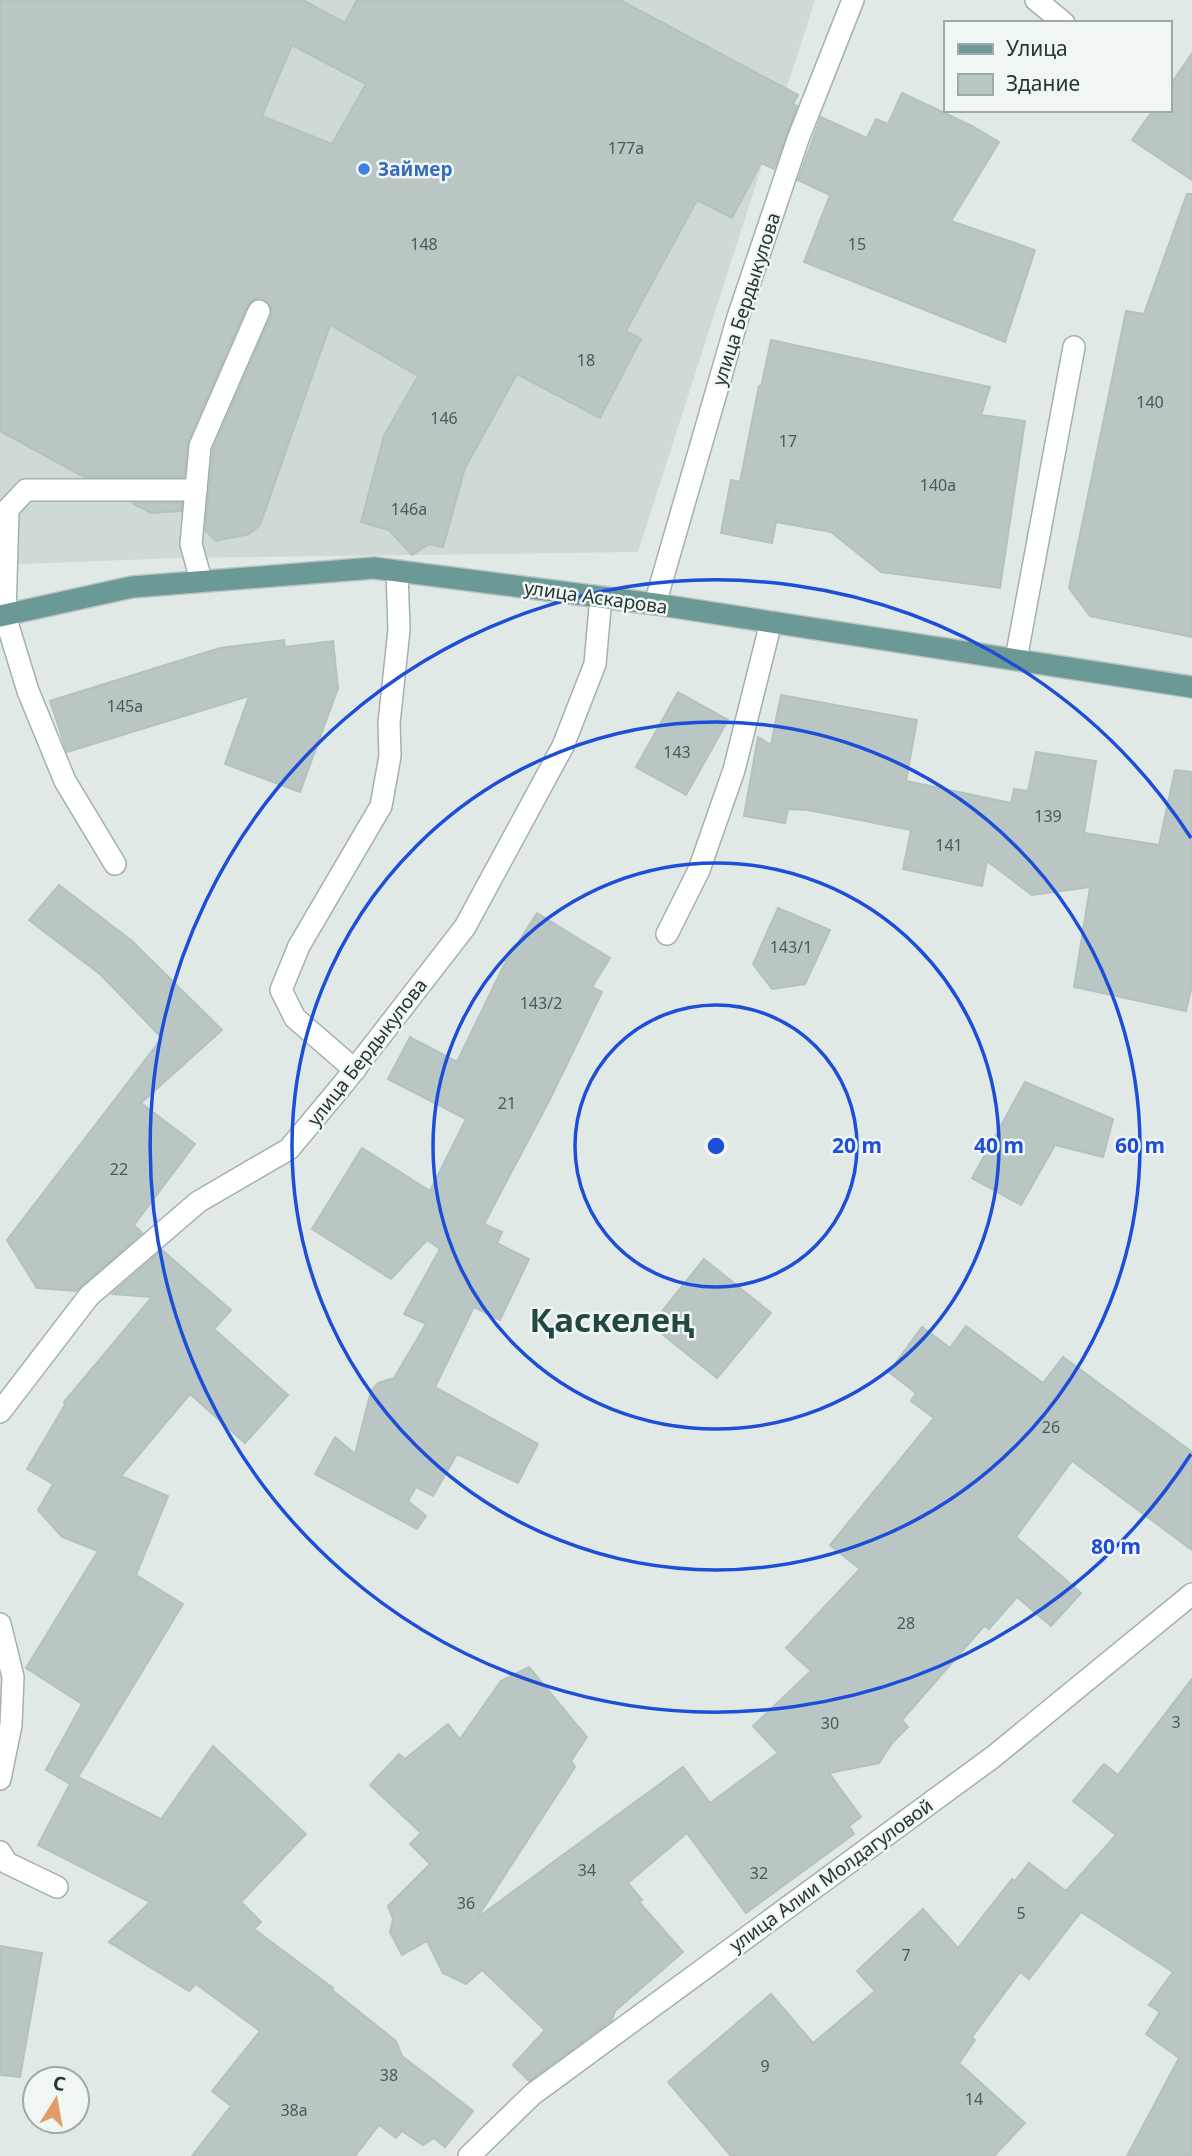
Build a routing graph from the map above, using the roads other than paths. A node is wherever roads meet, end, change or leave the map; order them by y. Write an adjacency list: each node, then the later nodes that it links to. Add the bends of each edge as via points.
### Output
1 (853, 0): 10 (street, улица Бердыкулова, via 798,139 738,317)
2 (1036, 0): 3 (street)
3 (1062, 21)
4 (259, 312): 6 (street, via 200,446)
5 (1074, 347): 13 (street)
6 (197, 490): 8 (street, via 191,544); 11 (street, via 26,490 8,509)
7 (397, 571): 8 (main road, улица Аскарова, via 374,568); 9 (main road, улица Аскарова); 17 (street, via 399,630 390,756 381,806 299,946 281,990 295,1018)
8 (201, 580): 11 (main road, улица Аскарова, via 132,587)
9 (601, 597): 10 (main road, улица Аскарова); 17 (street, улица Бердыкулова, via 595,664 564,746 464,927)
10 (655, 604): 12 (main road, улица Аскарова)
11 (2, 616): 15 (street, via 65,781)
12 (771, 622): 13 (main road, улица Аскарова); 16 (street, via 734,770 699,870)
13 (1016, 659): 14 (main road, улица Аскарова)
14 (1192, 687)
15 (115, 864)
16 (667, 934)
17 (355, 1070): 18 (street, улица Бердыкулова, via 289,1149 198,1202 89,1296)
18 (0, 1412)
19 (1192, 1594): 24 (street, улица Алии Молдагуловой, via 993,1758 533,2094)
20 (0, 1624): 21 (street, via 13,1677 11,1725)
21 (0, 1779)
22 (0, 1852): 23 (street, via 8,1863)
23 (57, 1887)
24 (469, 2156)

